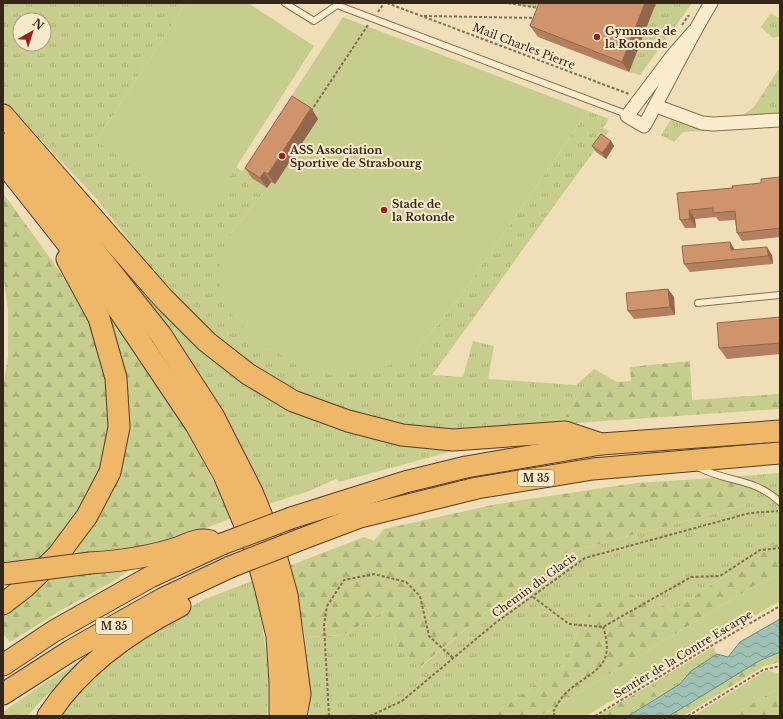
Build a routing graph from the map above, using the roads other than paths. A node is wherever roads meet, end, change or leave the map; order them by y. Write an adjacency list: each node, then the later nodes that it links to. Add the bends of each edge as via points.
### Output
1 (285, 3): 6 (lane, via 314,21 337,5)
2 (711, 3): 3 (street)
3 (694, 31): 4 (street); 6 (street)
4 (656, 106): 6 (street, via 644,126); 7 (street, via 702,123)
5 (3, 114): 14 (highway, via 163,298 207,342 242,370 293,401 348,421 402,435 453,440 565,432)
6 (627, 116)
7 (780, 120)
8 (3, 135): 28 (highway, via 161,335 218,424 255,499 272,541 288,595 300,694)
9 (3, 162): 10 (highway)
10 (36, 203): 21 (highway, via 99,318 116,378 119,428 110,472 87,516 58,555); 27 (highway, via 112,300 196,425 224,475 254,549 277,636)
11 (780, 295): 12 (lane)
12 (698, 303)
13 (780, 431): 14 (highway, M 35)
14 (601, 444): 18 (highway, M 35, bridge, via 451,471 361,495)
15 (780, 453): 16 (highway, M 35)
16 (686, 460): 17 (lane, via 711,474 752,484); 19 (highway, M 35, bridge, via 593,469 477,488 360,517)
17 (780, 502)
18 (222, 544): 20 (highway, bridge, via 203,539 164,553 130,560); 22 (highway, M 35, via 150,577 54,631)
19 (230, 567): 23 (highway, via 206,592 136,632); 24 (highway, M 35, via 162,599 70,650)
20 (3, 574)
21 (3, 604)
22 (3, 666)
23 (75, 681): 25 (highway, via 55,692); 26 (highway)
24 (3, 694)
25 (33, 716)
26 (48, 716)
27 (280, 716)
28 (296, 716)

